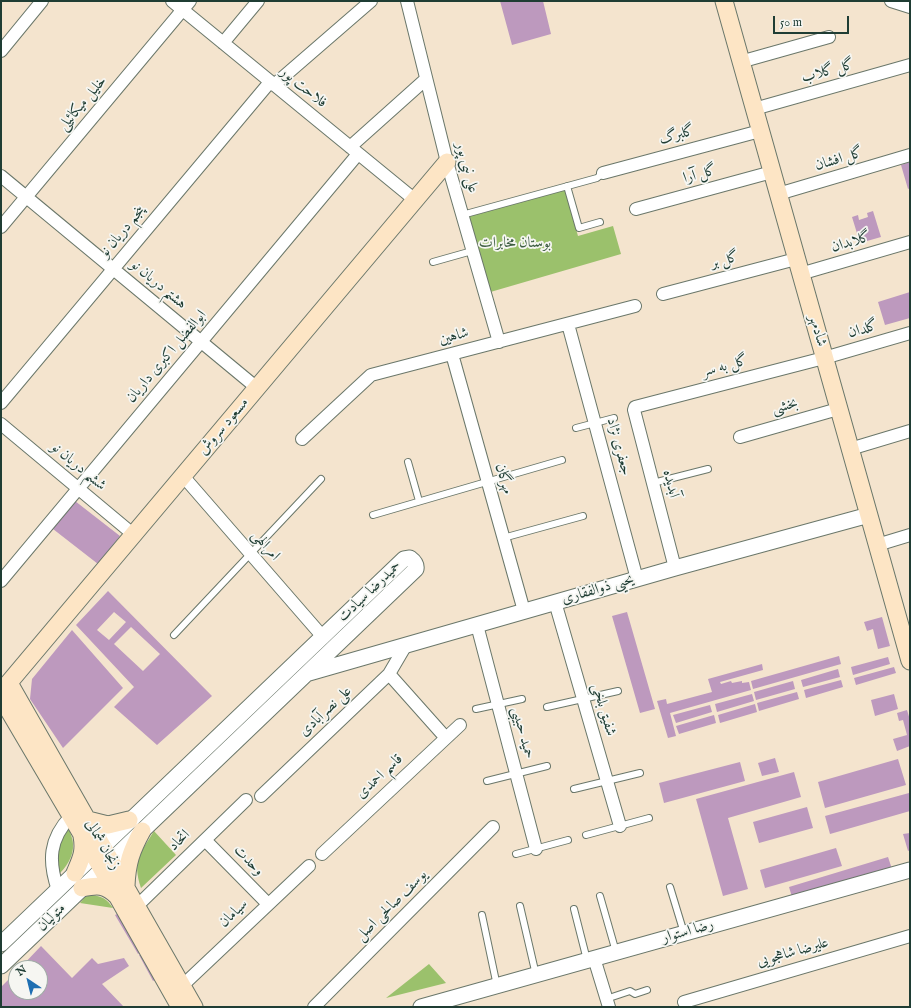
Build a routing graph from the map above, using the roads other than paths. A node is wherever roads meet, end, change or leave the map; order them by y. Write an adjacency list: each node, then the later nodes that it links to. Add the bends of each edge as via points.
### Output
1 (42, 1): 12 (street)
2 (172, 1): 8 (street, فلاحت پور)
3 (258, 1): 11 (street)
4 (371, 1): 16 (street, پنجم دریان‌ نو)
5 (407, 1): 15 (street, علی نبی پور)
6 (724, 1): 13 (main road, شادمهر)
7 (891, 1): 9 (street)
8 (186, 6): 11 (street, فلاحت پور); 27 (street, خلیل میکائیلی)
9 (910, 7)
10 (829, 37): 13 (street)
11 (223, 43): 16 (street, فلاحت پور)
12 (1, 50)
13 (740, 62): 17 (main road, شادمهر)
14 (910, 65): 17 (street, گل گلاب)
15 (426, 78): 19 (street, ابوالفضل اکبری داریان); 21 (street, علی نبی پور)
16 (272, 83): 19 (street, فلاحت پور); 37 (street, پنجم دریان‌ نو)
17 (754, 109): 18 (main road, شادمهر)
18 (760, 131): 22 (main road, شادمهر); 23 (street, گلبرگ)
19 (354, 150): 28 (street, فلاحت پور); 42 (street, ابوالفضل اکبری داریان)
20 (910, 155): 26 (street, گل افشان)
21 (447, 162): 28 (main road, مسعود سروش); 30 (street, علی نبی پور)
22 (772, 172): 26 (main road, شادمهر); 29 (street, گل آرا)
23 (600, 175): 25 (lane, گلبرگ)
24 (1, 176): 27 (street, هشتم دریان‌ نو)
25 (567, 186): 30 (lane, گلبرگ); 31 (lane, via 579,228)
26 (778, 194): 36 (main road, شادمهر)
27 (26, 197): 32 (street, خلیل میکائیلی); 37 (street, هشتم دریان‌ نو)
28 (414, 200): 46 (main road, مسعود سروش)
29 (636, 209)
30 (462, 215): 34 (street, علی نبی پور)
31 (600, 222)
32 (1, 227)
33 (910, 242): 36 (street, گلابدان)
34 (472, 251): 35 (lane); 43 (street, علی نبی پور)
35 (433, 262)
36 (798, 266): 38 (street, گل بر); 45 (main road, شادمهر)
37 (113, 269): 42 (street, هشتم دریان‌ نو); 47 (street, پنجم دریان‌ نو)
38 (663, 294)
39 (635, 306): 40 (street, شاهین)
40 (568, 324): 43 (street, شاهین); 51 (street, جعفری نژاد)
41 (910, 333): 45 (street, گلدان)
42 (201, 341): 46 (street, هشتم دریان‌ نو); 65 (street, ابوالفضل اکبری داریان)
43 (499, 342): 44 (street, شاهین)
44 (452, 354): 56 (street, شاهین, via 371,375); 63 (street, مهرگان)
45 (824, 358): 48 (street, گل به سر); 49 (main road, شادمهر)
46 (257, 388): 61 (main road, مسعود سروش)
47 (1, 403)
48 (634, 408): 64 (street, آبدیده)
49 (838, 409): 55 (street, بخشی); 57 (main road, شادمهر)
50 (614, 418): 51 (lane)
51 (595, 423): 53 (lane); 76 (street, جعفری نژاد)
52 (1, 424): 65 (street, ششم دریان‌ نو)
53 (576, 428)
54 (910, 432): 57 (street)
55 (740, 437)
56 (302, 439)
57 (850, 449): 68 (main road, شادمهر)
58 (562, 460): 63 (lane)
59 (408, 462): 66 (lane)
60 (708, 470): 64 (lane)
61 (183, 476): 70 (main road, مسعود سروش); 74 (street, امرالهی)
62 (321, 479): 74 (lane)
63 (487, 482): 66 (lane); 72 (street, مهرگان)
64 (653, 483): 75 (street, آبدیده)
65 (79, 488): 70 (street, ششم دریان‌ نو); 77 (street, ابوالفضل اکبری داریان)
66 (419, 501): 67 (lane)
67 (372, 515)
68 (869, 515): 73 (main road, شادمهر); 75 (street, یحیی ذوالفقاری)
69 (583, 516): 72 (lane)
70 (134, 534): 89 (main road, مسعود سروش)
71 (910, 535): 73 (street)
72 (503, 538): 79 (street, مهرگان)
73 (877, 545): 83 (main road, شادمهر)
74 (250, 553): 81 (lane); 82 (street, امرالهی)
75 (675, 568): 76 (street, یحیی ذوالفقاری)
76 (637, 579): 78 (street, یحیی ذوالفقاری)
77 (1, 581)
78 (555, 602): 79 (street, یحیی ذوالفقاری); 91 (street, شفیق بلخی)
79 (524, 612): 80 (street, یحیی ذوالفقاری)
80 (477, 625): 84 (street, یحیی ذوالفقاری); 93 (street, حمید حبیبی)
81 (174, 635)
82 (323, 637): 86 (street, حمیدرضا سیادت, via 404,559 410,558 414,561 416,569); 108 (street, حمیدرضا سیادت, via 142,808)
83 (908, 644): 85 (main road, شادمهر)
84 (406, 645): 86 (street, یحیی ذوالفقاری); 88 (street, علی نصرآبادی)
85 (910, 662)
86 (324, 663): 87 (street, یحیی ذوالفقاری)
87 (306, 673): 108 (street, حمیدرضا سیادت)
88 (389, 674): 97 (street); 104 (street, علی نصرآبادی)
89 (3, 687): 106 (main road, زنجان شمالی); 110 (main road, زنجان شمالی)
90 (618, 691): 91 (lane)
91 (583, 698): 94 (lane); 102 (street, شفیق بلخی)
92 (522, 699): 93 (lane)
93 (498, 704): 95 (lane); 100 (street, حمید حبیبی)
94 (547, 707)
95 (476, 710)
96 (460, 725): 97 (street, قاسم احمدی)
97 (446, 738): 116 (street, قاسم احمدی)
98 (547, 766): 100 (lane)
99 (640, 773): 102 (lane)
100 (516, 774): 101 (lane); 115 (street, حمید حبیبی)
101 (487, 781)
102 (607, 781): 103 (lane); 109 (street, شفیق بلخی)
103 (574, 789)
104 (261, 796)
105 (246, 800): 113 (street, اتحاد)
106 (71, 816): 110 (main road, زنجان شمالی); 123 (street, via 58,835 52,856 52,872)
107 (649, 818): 109 (lane)
108 (141, 824): 110 (main road); 118 (street, حمیدرضا سیادت); 124 (main road)
109 (620, 826): 112 (lane)
110 (85, 827): 118 (main road, زنجان شمالی); 121 (main road)
111 (493, 828): 146 (street, یوسف صالحی اصل)
112 (586, 835)
113 (205, 840): 126 (street, وحدت); 127 (street, اتحاد)
114 (568, 840): 115 (lane)
115 (536, 849): 117 (lane)
116 (322, 854)
117 (516, 854)
118 (102, 858): 121 (street, متولیان); 124 (main road, زنجان شمالی)
119 (309, 866): 126 (street, سیامان)
120 (910, 870): 131 (street, رضا استوار)
121 (78, 881): 123 (street, متولیان); 124 (main road); 136 (street, متولیان)
122 (670, 887): 131 (lane)
123 (58, 890): 133 (street, متولیان)
124 (121, 891): 127 (main road, زنجان شمالی); 144 (main road, زنجان شمالی)
125 (600, 896): 134 (lane)
126 (268, 904): 138 (street, سیامان)
127 (137, 906): 138 (main road, زنجان شمالی)
128 (520, 906): 137 (lane)
129 (574, 909): 135 (lane)
130 (482, 915): 139 (lane)
131 (684, 933): 134 (street, رضا استوار)
132 (910, 936): 142 (street, علیرضا شاهجویی)
133 (1, 944)
134 (616, 952): 135 (street, رضا استوار)
135 (591, 959): 137 (street, رضا استوار); 143 (street)
136 (1, 966)
137 (536, 975): 139 (street, رضا استوار)
138 (182, 986): 145 (main road, زنجان شمالی)
139 (497, 986): 141 (street, رضا استوار)
140 (647, 990): 143 (lane, via 635,994 630,991)
141 (466, 994): 147 (street, رضا استوار); 148 (street, رضا استوار)
142 (684, 1002)
143 (608, 1003)
144 (180, 1007)
145 (194, 1007)
146 (314, 1007)
147 (421, 1007)
148 (452, 1007)

